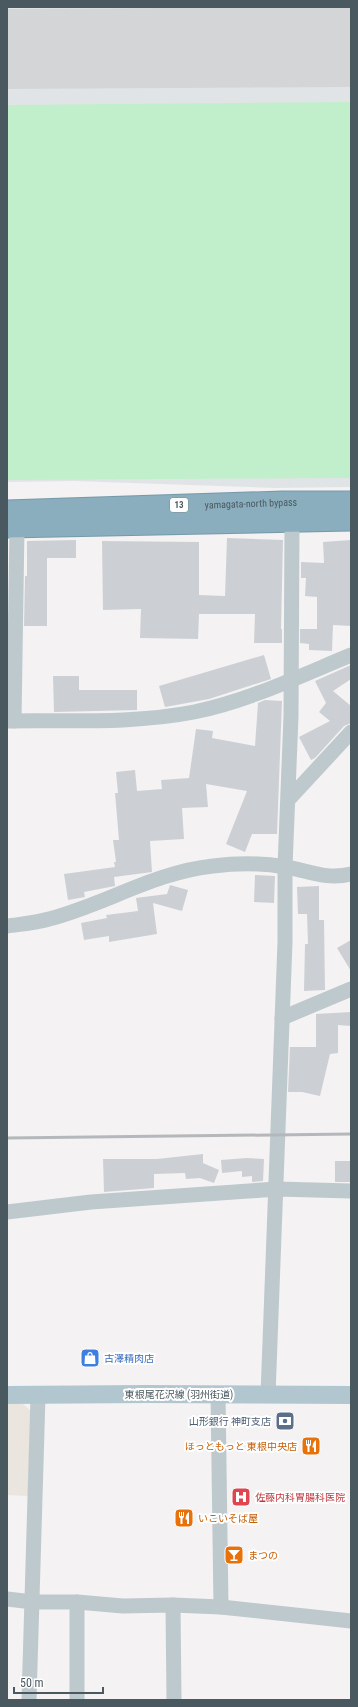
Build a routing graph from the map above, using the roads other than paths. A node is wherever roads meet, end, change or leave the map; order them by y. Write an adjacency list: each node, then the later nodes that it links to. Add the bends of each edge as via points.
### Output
1 (351, 502): 3 (highway, yamagata-north bypass / 13, via 276,502)
2 (351, 520): 4 (highway, yamagata-north bypass / 13)
3 (10, 522): 4 (highway, yamagata-north bypass / 13); 5 (street)
4 (292, 522): 7 (street)
5 (11, 586): 8 (street)
6 (351, 655): 7 (street)
7 (291, 680): 8 (street, via 228,703 194,712 140,719); 10 (street)
8 (10, 721)
9 (351, 732): 10 (street)
10 (289, 799): 11 (street)
11 (285, 867): 12 (street, via 321,876 340,877); 13 (street, via 234,864 191,869 49,920); 15 (street)
12 (351, 874)
13 (7, 926)
14 (351, 989): 15 (street)
15 (282, 1018): 16 (street)
16 (277, 1189): 17 (street); 18 (street, via 91,1202); 21 (street)
17 (351, 1191)
18 (7, 1212)
19 (218, 1394): 21 (main road, 東根尾花沢線 (羽州街道)); 23 (main road, 東根尾花沢線 (羽州街道)); 28 (street)
20 (7, 1395): 23 (main road, 東根尾花沢線 (羽州街道))
21 (268, 1395): 22 (main road, 東根尾花沢線 (羽州街道))
22 (351, 1395)
23 (38, 1396): 25 (street)
24 (7, 1599): 25 (street)
25 (33, 1602): 26 (street); 30 (street)
26 (77, 1602): 27 (street, via 123,1606); 31 (street)
27 (173, 1605): 28 (street); 32 (street)
28 (221, 1607): 29 (street)
29 (351, 1621)
30 (30, 1700)
31 (77, 1700)
32 (174, 1700)

